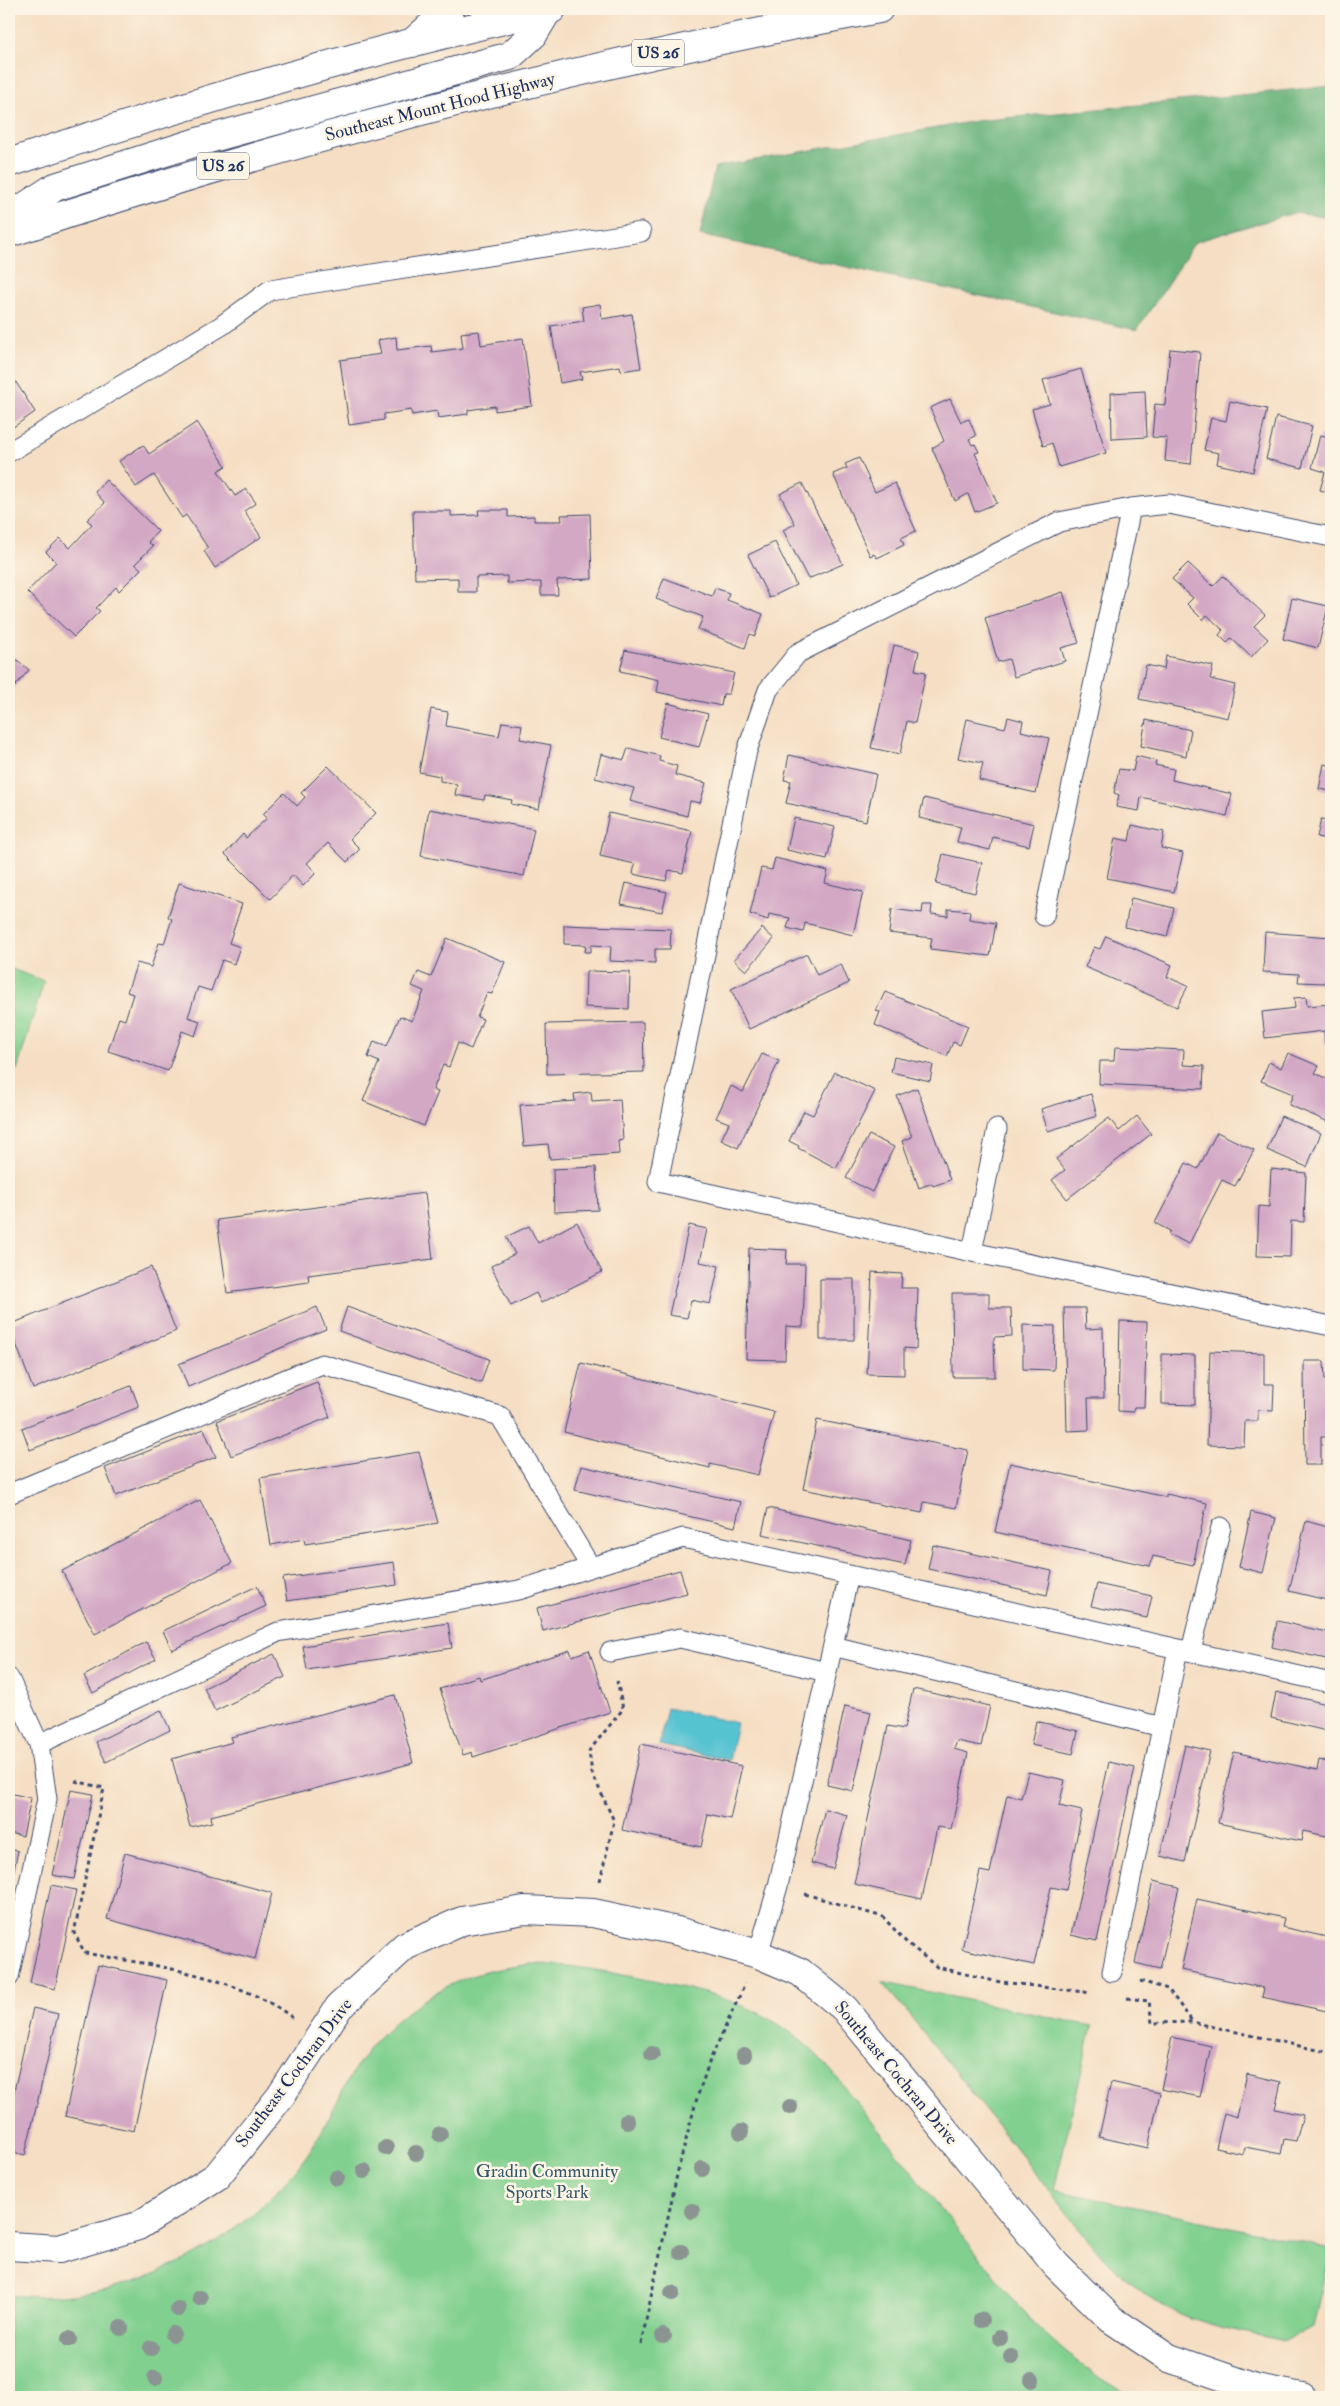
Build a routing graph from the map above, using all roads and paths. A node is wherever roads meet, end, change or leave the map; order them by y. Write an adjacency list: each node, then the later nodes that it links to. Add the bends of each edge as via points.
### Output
1 (450, 9): 4 (main road)
2 (550, 9): 4 (main road); 6 (main road, via 533,35 510,56 194,143 55,187)
3 (879, 9): 8 (main road, Southeast Mount Hood Highway / US 26, via 630,59 440,106 244,159)
4 (412, 43): 5 (main road, via 119,126)
5 (9, 163)
6 (9, 217)
7 (641, 232): 9 (lane, via 270,290 221,326)
8 (9, 233)
9 (9, 452)
10 (1131, 508): 11 (lane, via 1169,504); 12 (lane); 14 (lane, via 1060,522 798,654 768,690 747,751 658,1182)
11 (1331, 537)
12 (1044, 916)
13 (998, 1129): 14 (lane)
14 (972, 1252): 15 (lane)
15 (1331, 1326)
16 (9, 1494): 18 (lane, via 322,1364 500,1416)
17 (1220, 1528): 21 (lane)
18 (590, 1566): 19 (lane, via 682,1538); 27 (lane, via 519,1590 278,1632)
19 (849, 1575): 20 (lane); 21 (lane)
20 (833, 1646): 23 (lane); 26 (lane)
21 (1185, 1650): 25 (lane); 26 (lane)
22 (610, 1652): 23 (lane, via 680,1638); 30 (path, via 623,1708 589,1751 592,1773 614,1821)
23 (827, 1672): 29 (lane)
24 (9, 1678): 27 (lane)
25 (1331, 1683)
26 (1162, 1727): 32 (lane)
27 (39, 1744): 28 (lane)
28 (44, 1774): 33 (lane, via 47,1799); 37 (path, via 67,1767 75,1782 104,1788 74,1933 85,1953 206,1976 276,2006)
29 (778, 1886): 31 (lane); 34 (path, via 883,1918 937,1967 994,1981)
30 (592, 1913): 31 (main road, Southeast Cochran Drive, via 678,1931); 37 (main road, Southeast Cochran Drive, via 524,1910 462,1920 405,1946 339,2007)
31 (758, 1954): 40 (path, via 710,2060 697,2098 678,2170); 41 (main road, Southeast Cochran Drive, via 800,1972 844,2008 1056,2265 1111,2319 1168,2358 1256,2388)
32 (1112, 1972): 36 (path, via 1168,1989)
33 (9, 1977)
34 (1100, 1994)
35 (1119, 1996): 36 (path, via 1149,2001 1152,2023)
36 (1192, 2022): 38 (path)
37 (319, 2038): 39 (main road, Southeast Cochran Drive, via 280,2097 217,2176 138,2226 59,2249)
38 (1331, 2053)
39 (9, 2246)
40 (641, 2344)
41 (1302, 2397)

